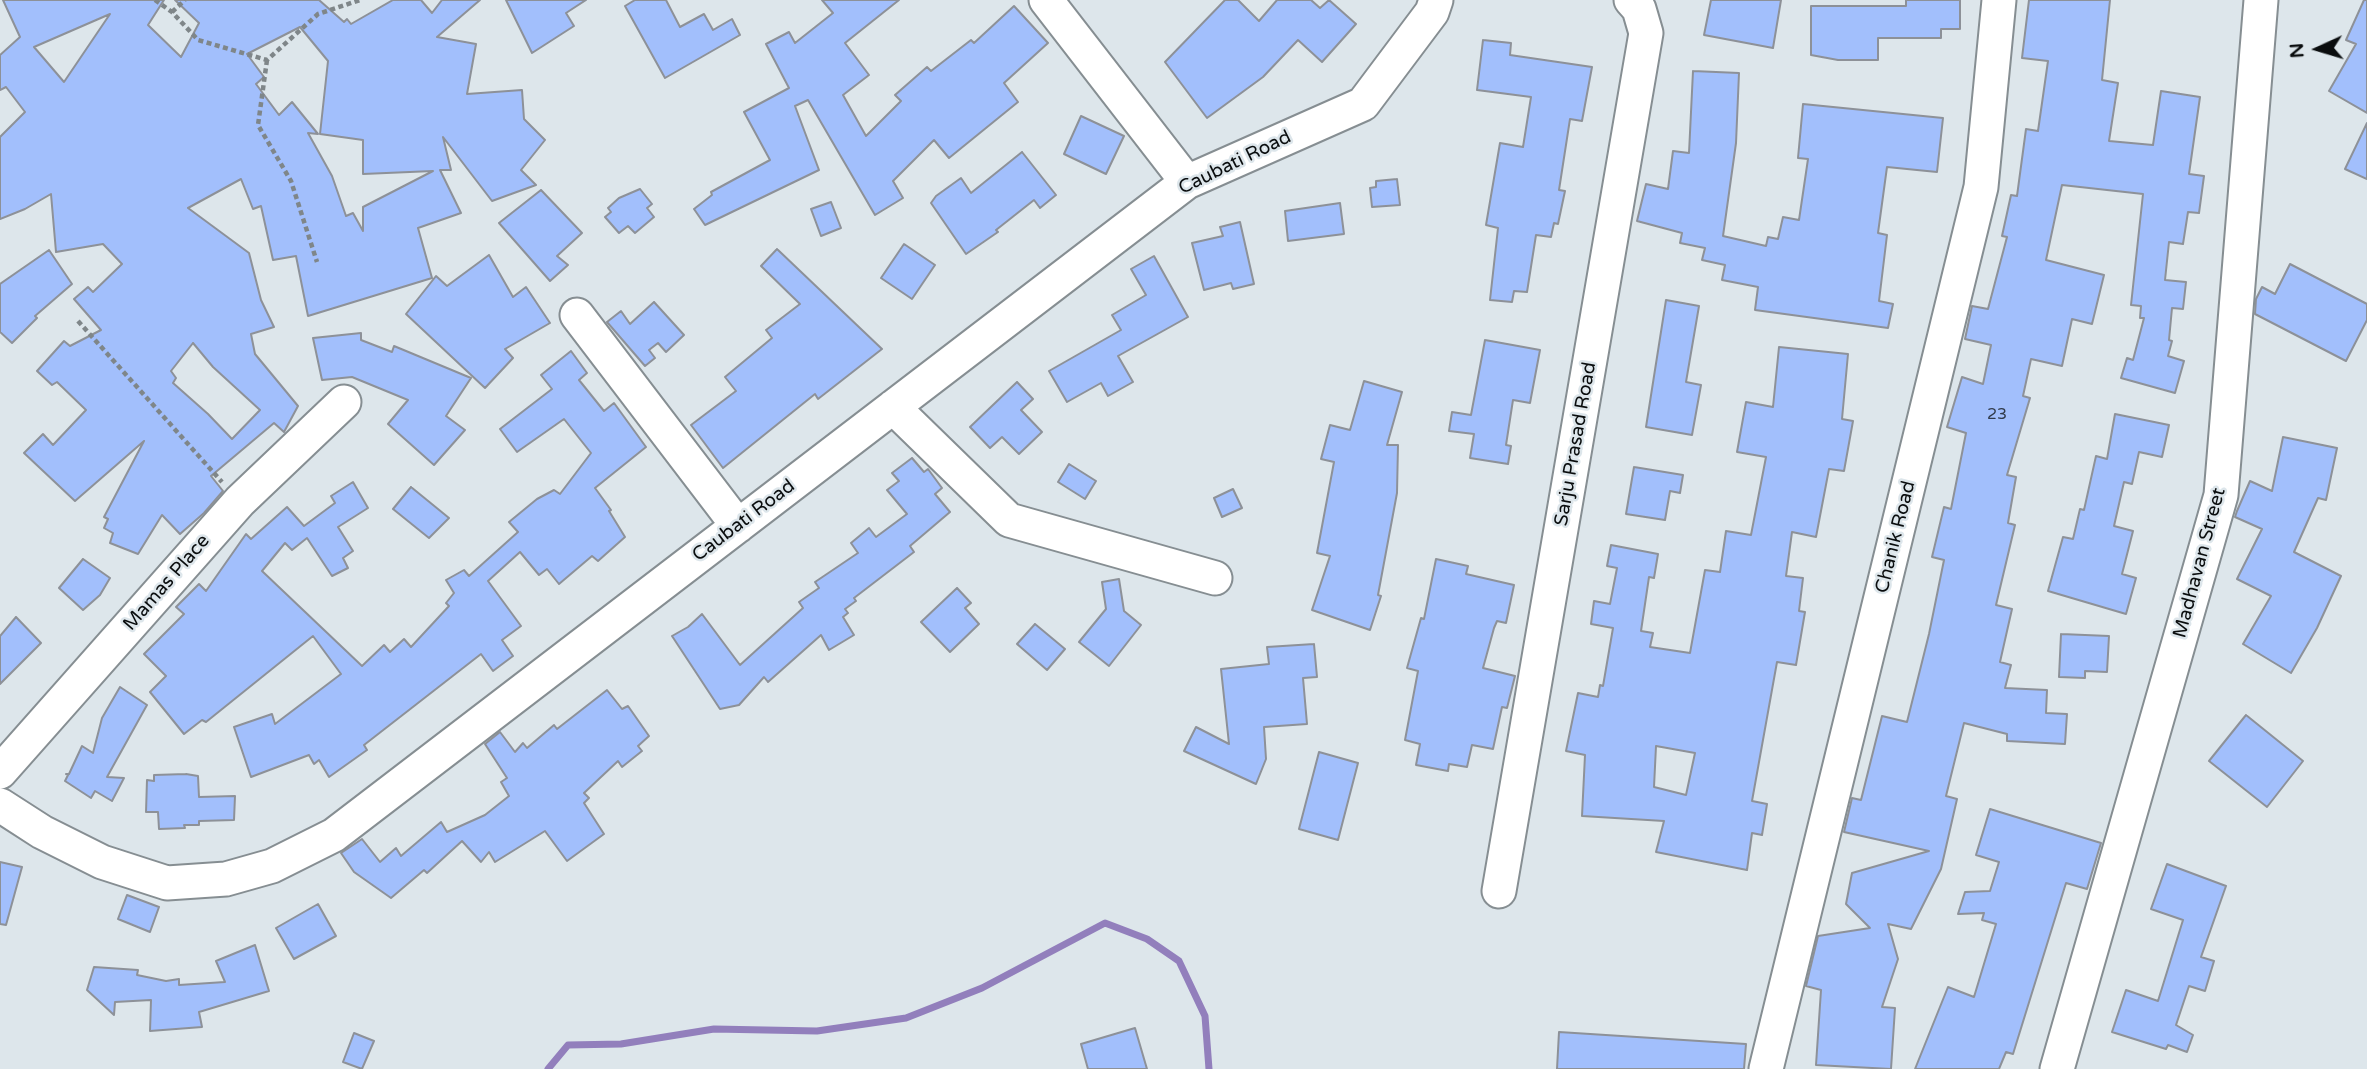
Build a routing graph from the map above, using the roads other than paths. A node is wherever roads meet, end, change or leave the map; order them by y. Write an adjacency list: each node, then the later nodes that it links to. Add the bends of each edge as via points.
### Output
1 (1046, 0): 6 (street)
2 (1436, 0): 6 (street, Caubati Road, via 1432,12 1363,104)
3 (1631, 0): 14 (street, Sarju Prasad Road, via 1639,9 1646,33)
4 (1999, 0): 15 (street, Chanik Road, via 1981,187)
5 (2261, 0): 16 (street, Madhavan Street, via 2221,495)
6 (1187, 182): 9 (street, Caubati Road)
7 (577, 315): 10 (street)
8 (344, 402): 12 (street, Mamas Place, via 240,501)
9 (893, 407): 10 (street, Caubati Road); 11 (street, via 1009,520)
10 (738, 526): 13 (street, Caubati Road, via 334,835 272,866 226,879 167,883 102,862)
11 (1215, 578)
12 (0, 772)
13 (0, 805)
14 (1499, 891)
15 (1766, 1069)
16 (2057, 1069)

